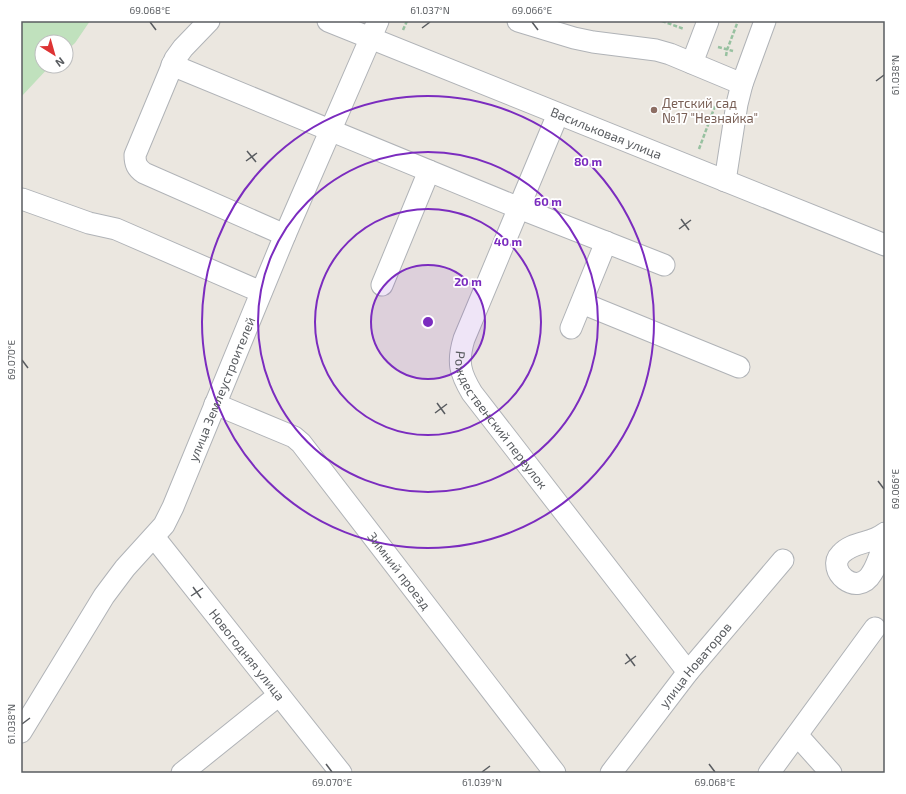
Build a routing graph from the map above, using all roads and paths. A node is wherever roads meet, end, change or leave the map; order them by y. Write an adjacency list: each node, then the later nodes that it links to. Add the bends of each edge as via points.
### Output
1 (209, 21): 10 (street, via 183,48)
2 (328, 21): 7 (street, Васильковая улица)
3 (518, 21): 9 (street, via 593,42 656,50)
4 (708, 21): 9 (street)
5 (738, 21): 8 (path)
6 (765, 21): 11 (street)
7 (374, 30): 12 (street, Васильковая улица); 13 (street, улица Землеустроителей)
8 (727, 50)
9 (692, 63): 11 (street)
10 (172, 65): 13 (street); 18 (street, via 134,163 144,173)
11 (742, 84): 15 (street)
12 (558, 114): 15 (street, Васильковая улица); 17 (street, Рождественский переулок)
13 (330, 130): 14 (street); 18 (street, улица Землеустроителей)
14 (429, 171): 17 (street); 22 (street)
15 (725, 181): 20 (street, Васильковая улица)
16 (22, 199): 23 (street, via 89,223 116,229)
17 (519, 208): 19 (street); 33 (street, Рождественский переулок, via 464,339 459,360 461,372 472,393)
18 (285, 235): 23 (street, улица Землеустроителей)
19 (606, 242): 21 (street); 24 (street)
20 (885, 245)
21 (664, 266)
22 (382, 285)
23 (261, 292): 27 (street, улица Землеустроителей)
24 (582, 303): 25 (street); 26 (street)
25 (571, 328)
26 (739, 367)
27 (215, 404): 29 (street, улица Землеустроителей, via 173,507 164,525); 39 (street, Зимний проезд, via 294,437 301,443)
28 (885, 533): 30 (street, via 853,545 839,555 836,561 841,576 856,584 865,581 872,573)
29 (154, 537): 34 (street, Новогодняя улица); 35 (street, улица Землеустроителей, via 125,568 104,596)
30 (885, 541)
31 (783, 560): 33 (street, улица Новаторов)
32 (875, 628): 36 (street)
33 (688, 672): 40 (street, улица Новаторов)
34 (279, 695): 37 (street); 38 (street, Новогодняя улица)
35 (21, 732)
36 (797, 735): 41 (street); 42 (street)
37 (182, 773)
38 (341, 773)
39 (556, 773)
40 (610, 773)
41 (769, 773)
42 (831, 773)

